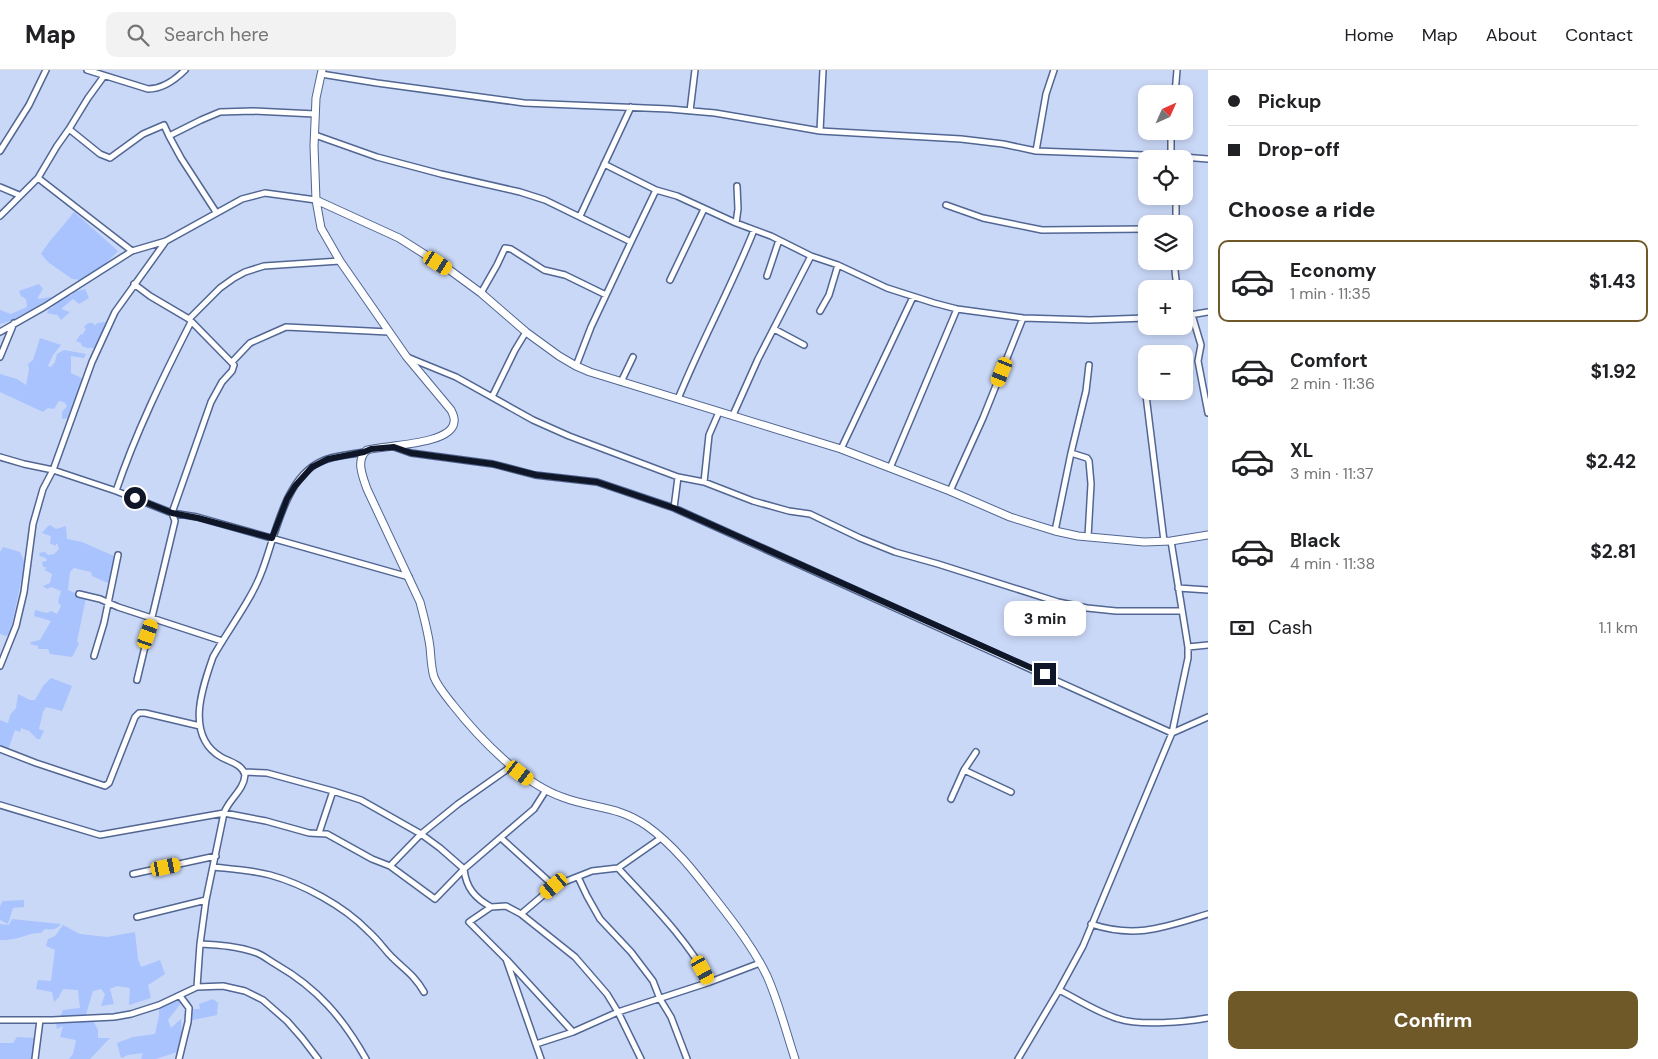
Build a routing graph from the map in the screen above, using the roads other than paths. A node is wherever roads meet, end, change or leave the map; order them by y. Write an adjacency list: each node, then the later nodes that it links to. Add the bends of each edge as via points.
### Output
1 (46, 70): 18 (street, via 29,105)
2 (87, 70): 9 (street)
3 (185, 70): 9 (street, via 154,89)
4 (695, 70): 12 (street)
5 (822, 70): 15 (street)
6 (1054, 70): 19 (street, via 1046,94)
7 (1177, 70): 10 (street)
8 (321, 72): 11 (street, via 377,83 524,102); 13 (main road)
9 (104, 76): 14 (street)
10 (1176, 85)
11 (631, 107): 12 (street); 23 (street)
12 (690, 111): 15 (street)
13 (315, 114): 16 (main road); 17 (street, via 220,112)
14 (69, 129): 17 (street, via 100,154 110,158 143,134 164,125); 24 (street)
15 (820, 131): 19 (street, via 961,139)
16 (315, 135): 29 (main road); 34 (street, via 377,157 520,192)
17 (169, 136): 32 (street)
18 (0, 151)
19 (1036, 151): 20 (street)
20 (1138, 156)
21 (1193, 158): 22 (street)
22 (1208, 159)
23 (604, 164): 27 (street); 34 (street)
24 (38, 178): 28 (street); 41 (street)
25 (738, 186): 35 (street)
26 (0, 187): 28 (street)
27 (656, 190): 31 (street); 40 (street)
28 (20, 195): 33 (street)
29 (316, 200): 32 (street, via 265,193 242,199); 43 (main road, via 321,228); 48 (main road, via 399,238)
30 (946, 205): 36 (street, via 983,218 1042,230)
31 (704, 209): 35 (street); 46 (street)
32 (216, 212): 39 (street)
33 (0, 216)
34 (580, 216): 40 (street)
35 (736, 223): 37 (street)
36 (1138, 229)
37 (754, 230): 38 (street); 73 (street)
38 (779, 240): 42 (street); 45 (street)
39 (166, 241): 41 (street); 47 (street)
40 (632, 242): 49 (street)
41 (132, 251): 59 (street)
42 (811, 256): 44 (street); 60 (street)
43 (340, 261): 58 (street, via 264,266 245,272 220,288); 62 (main road)
44 (838, 265): 50 (street); 52 (street, via 829,295)
45 (767, 276)
46 (670, 280)
47 (134, 284): 58 (street); 84 (street, via 116,312 92,362)
48 (481, 293): 49 (street, via 505,248 544,270 565,275); 63 (main road)
49 (606, 295): 70 (street)
50 (913, 297): 51 (street); 79 (street)
51 (958, 309): 55 (street); 83 (street)
52 (820, 311)
53 (1208, 312): 54 (street)
54 (1193, 315)
55 (1023, 318): 56 (street); 87 (street)
56 (1138, 318)
57 (1193, 318): 76 (street, via 1201,345 1198,361)
58 (190, 321): 68 (street); 88 (street, via 154,396)
59 (14, 323): 61 (street); 65 (street)
60 (774, 329): 64 (street); 77 (street)
61 (0, 332)
62 (389, 332): 66 (main road); 68 (street, via 286,328 250,343)
63 (526, 332): 70 (main road); 72 (street)
64 (804, 345)
65 (0, 356)
66 (406, 356): 72 (street, via 456,377); 78 (main road, via 451,410 454,424 447,434 440,437)
67 (633, 357): 71 (street)
68 (232, 362): 90 (street, via 233,369 211,402)
69 (1088, 365): 81 (street, via 1086,390)
70 (576, 366): 71 (main road)
71 (622, 382): 73 (main road)
72 (492, 397): 85 (street, via 569,436)
73 (678, 399): 75 (main road)
74 (1146, 400): 95 (street)
75 (719, 412): 77 (main road); 86 (street, via 709,435)
76 (1208, 413)
77 (733, 416): 79 (main road)
78 (394, 447): 80 (main road); 89 (street, via 411,453 493,464 536,475 597,482)
79 (841, 448): 83 (main road)
80 (364, 452): 94 (street, via 328,459 312,467 287,499); 97 (main road, via 360,461 367,489)
81 (1071, 453): 91 (street); 93 (street, via 1089,460)
82 (0, 456): 84 (street)
83 (890, 468): 87 (main road)
84 (53, 470): 88 (street); 108 (street, via 43,489 33,524 24,592 14,634)
85 (678, 477): 86 (street); 89 (street)
86 (704, 482): 102 (street, via 754,501 810,514 894,552 1058,602 1116,611)
87 (950, 490): 91 (main road)
88 (116, 491): 90 (street)
89 (674, 508): 112 (street)
90 (172, 513): 94 (street); 103 (street, via 175,521)
91 (1055, 531): 93 (main road)
92 (1208, 535): 95 (main road)
93 (1088, 537): 95 (main road)
94 (272, 538): 97 (street); 104 (street, via 262,571)
95 (1167, 541): 98 (street)
96 (118, 555): 101 (street)
97 (409, 577): 115 (main road, via 425,620 434,678 461,715)
98 (1178, 588): 99 (street); 102 (street)
99 (1208, 590)
100 (79, 594): 101 (street)
101 (108, 602): 103 (street); 107 (street)
102 (1182, 611): 106 (street)
103 (153, 618): 104 (street); 109 (street)
104 (222, 641): 111 (street, via 206,678)
105 (1208, 645): 106 (street)
106 (1188, 647): 112 (street)
107 (94, 656)
108 (0, 666)
109 (137, 680)
110 (1208, 717): 112 (street)
111 (200, 726): 113 (street, via 139,713 106,786); 117 (street, via 201,735 210,748)
112 (1172, 733): 141 (street)
113 (0, 750)
114 (976, 752): 116 (street)
115 (512, 766): 118 (main road); 125 (street)
116 (964, 770): 120 (street); 121 (street)
117 (244, 772): 119 (street, via 267,774); 123 (street, via 245,780 228,802)
118 (546, 790): 126 (street, via 534,808); 127 (main road, via 563,798 620,811)
119 (333, 791): 124 (street); 125 (street, via 361,800)
120 (1011, 792)
121 (951, 799)
122 (0, 805): 123 (street, via 100,835)
123 (224, 813): 124 (street); 128 (street)
124 (319, 833): 129 (street)
125 (421, 834): 129 (street); 132 (street)
126 (501, 838): 132 (street); 135 (street)
127 (661, 838): 131 (street); 144 (main road, via 699,877)
128 (216, 856): 130 (street); 133 (street)
129 (390, 866): 132 (street, via 435,899)
130 (213, 867): 136 (street); 148 (street, via 271,875 321,896 368,930 388,954 417,980)
131 (618, 868): 134 (street, via 592,871); 145 (street, via 673,928 696,957)
132 (464, 869): 137 (street, via 469,889)
133 (133, 874)
134 (578, 877): 135 (street); 150 (street, via 600,919 653,981)
135 (554, 886): 138 (street)
136 (206, 900): 140 (street); 142 (street)
137 (491, 907): 138 (street, via 506,906); 143 (street, via 468,922)
138 (521, 914): 151 (street, via 575,957)
139 (1208, 914): 141 (street, via 1168,926 1135,931 1108,930)
140 (137, 917)
141 (1091, 924): 147 (street)
142 (200, 944): 146 (street); 160 (street, via 230,946 258,954 286,970 313,990 334,1012 351,1032)
143 (506, 959): 155 (street); 156 (street)
144 (760, 963): 145 (street); 164 (main road, via 777,1001)
145 (710, 982): 150 (street)
146 (197, 987): 149 (street); 159 (street, via 223,986 254,995 287,1021)
147 (1060, 990): 152 (street, via 1121,1020 1189,1021); 165 (street)
148 (424, 992)
149 (180, 996): 154 (street, via 146,1010 114,1017); 158 (street, via 189,1008)
150 (660, 999): 151 (street); 163 (street, via 671,1017)
151 (618, 1012): 155 (street); 162 (street)
152 (1208, 1018)
153 (0, 1020): 154 (street)
154 (40, 1020): 157 (street)
155 (573, 1032): 156 (street)
156 (536, 1044): 161 (street)
157 (35, 1059)
158 (179, 1059)
159 (318, 1059)
160 (366, 1059)
161 (542, 1059)
162 (641, 1059)
163 (687, 1059)
164 (795, 1059)
165 (1018, 1059)

